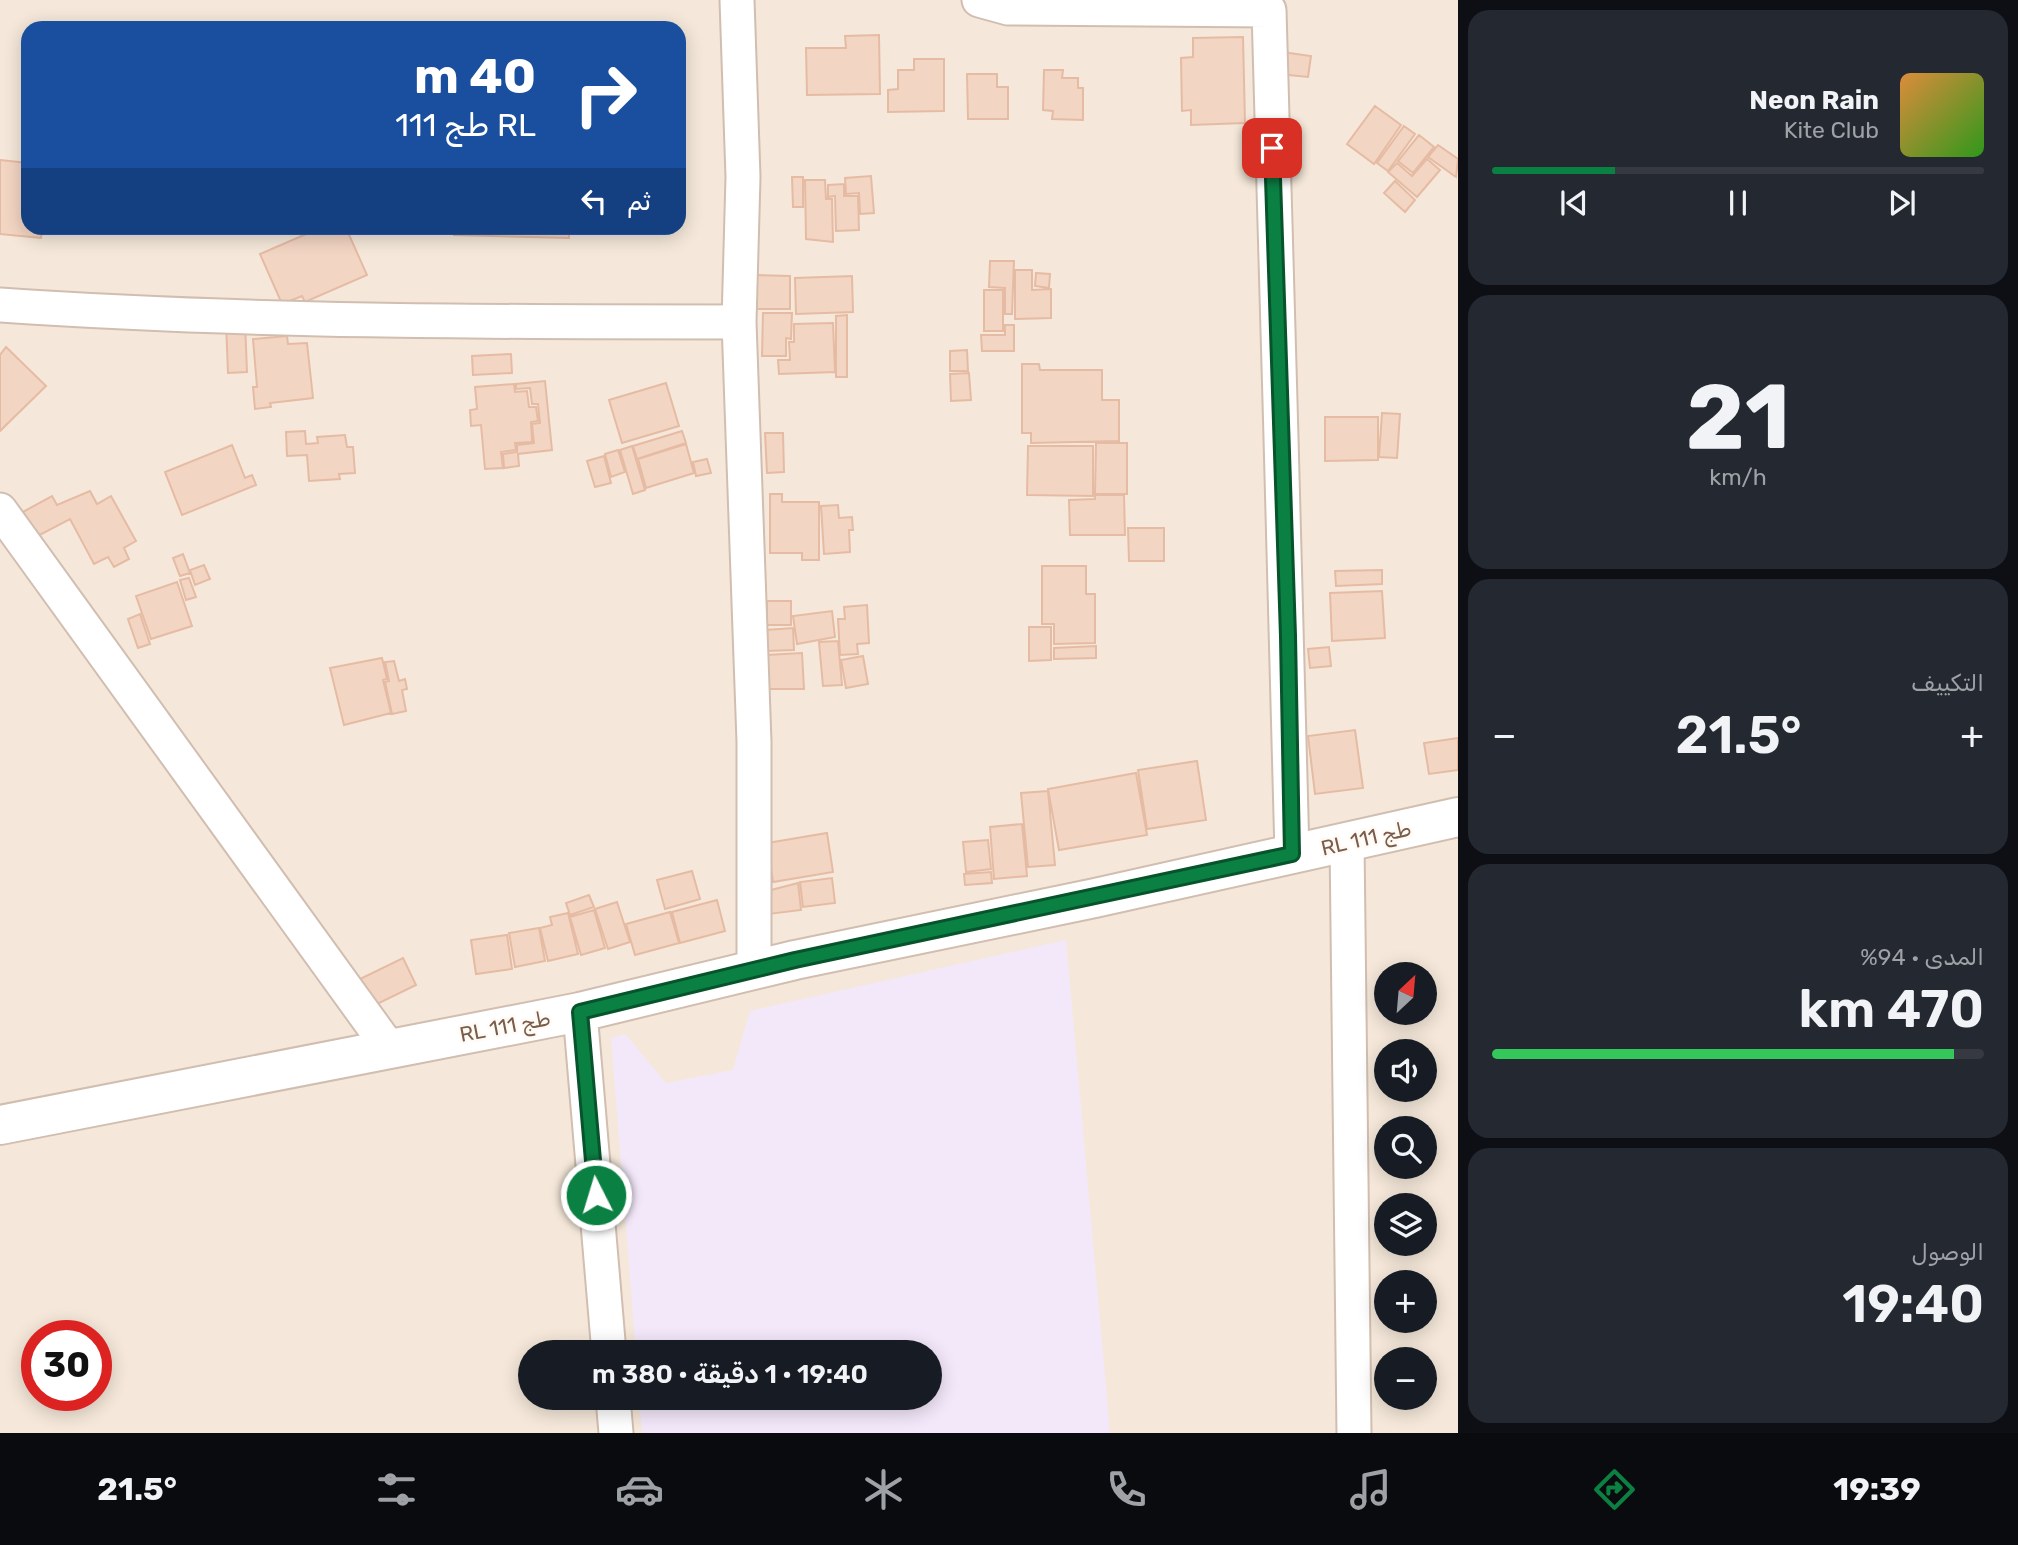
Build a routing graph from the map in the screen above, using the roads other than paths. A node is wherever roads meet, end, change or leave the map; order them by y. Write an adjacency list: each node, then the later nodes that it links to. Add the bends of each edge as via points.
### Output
1 (737, 0): 5 (street, via 743,177)
2 (979, 0): 3 (street, via 1008,8)
3 (1268, 5): 9 (street)
4 (0, 305): 5 (street, via 96,312 469,322)
5 (739, 322): 10 (street, via 754,742)
6 (0, 510): 12 (street)
7 (1458, 817): 8 (street, RL طج 111)
8 (1347, 842): 9 (street, RL طج 111); 17 (street)
9 (1292, 854): 10 (street, RL طج 111)
10 (754, 970): 11 (street, RL طج 111)
11 (580, 1012): 12 (street, RL طج 111); 14 (street)
12 (388, 1048): 13 (street, RL طج 111)
13 (0, 1125)
14 (608, 1340)
15 (614, 1410): 16 (street)
16 (616, 1433)
17 (1354, 1433)

